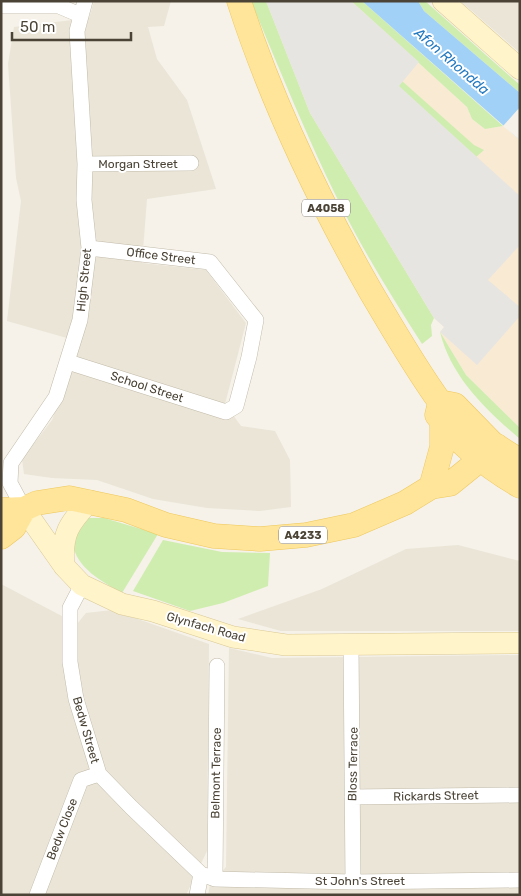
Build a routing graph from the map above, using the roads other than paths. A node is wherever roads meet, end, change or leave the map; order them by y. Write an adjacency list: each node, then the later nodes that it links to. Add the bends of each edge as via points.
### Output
1 (239, 1): 10 (main road, A4058, via 258,59 304,166 354,262)
2 (443, 1): 5 (street)
3 (1, 6): 4 (street)
4 (83, 8): 7 (street, High Street, via 77,31)
5 (520, 69)
6 (190, 163): 7 (street, Morgan Street)
7 (85, 164): 8 (street, High Street)
8 (88, 248): 9 (street, High Street, via 80,320); 11 (street, Office Street, via 210,262 256,320 236,406)
9 (68, 362): 11 (street, School Street); 17 (street, High Street, via 56,397 11,462)
10 (441, 411): 12 (main road, A4058, via 455,405); 14 (main road, via 442,447)
11 (226, 412)
12 (485, 449): 13 (main road, A4058); 14 (main road, A4233, via 450,484); 15 (main road, A4058)
13 (520, 461)
14 (432, 480): 16 (main road, A4233, via 405,503 354,525 306,535 260,539 214,536)
15 (520, 486)
16 (90, 501): 17 (main road, A4233, via 69,498); 19 (street, via 69,524 64,540)
17 (13, 510): 18 (main road, via 14,527); 19 (street, Glynfach Road)
18 (1, 537)
19 (64, 566): 20 (street, Glynfach Road)
20 (82, 585): 22 (street, Glynfach Road, via 122,604 234,637 286,645); 24 (street, Bedw Street, via 70,608 70,662 76,699)
21 (520, 643): 22 (street, Glynfach Road)
22 (351, 645): 26 (street, Bloss Terrace)
23 (217, 666): 27 (street, Belmont Terrace)
24 (99, 774): 27 (street, Bedw Street, via 130,807); 30 (street, Bedw Close, via 81,780)
25 (520, 795): 26 (street, Rickards Street)
26 (352, 797): 29 (street, Bloss Terrace)
27 (208, 876): 29 (street, St John's Street); 31 (street)
28 (520, 880): 29 (street, St John's Street)
29 (353, 882)
30 (37, 895)
31 (197, 895)

